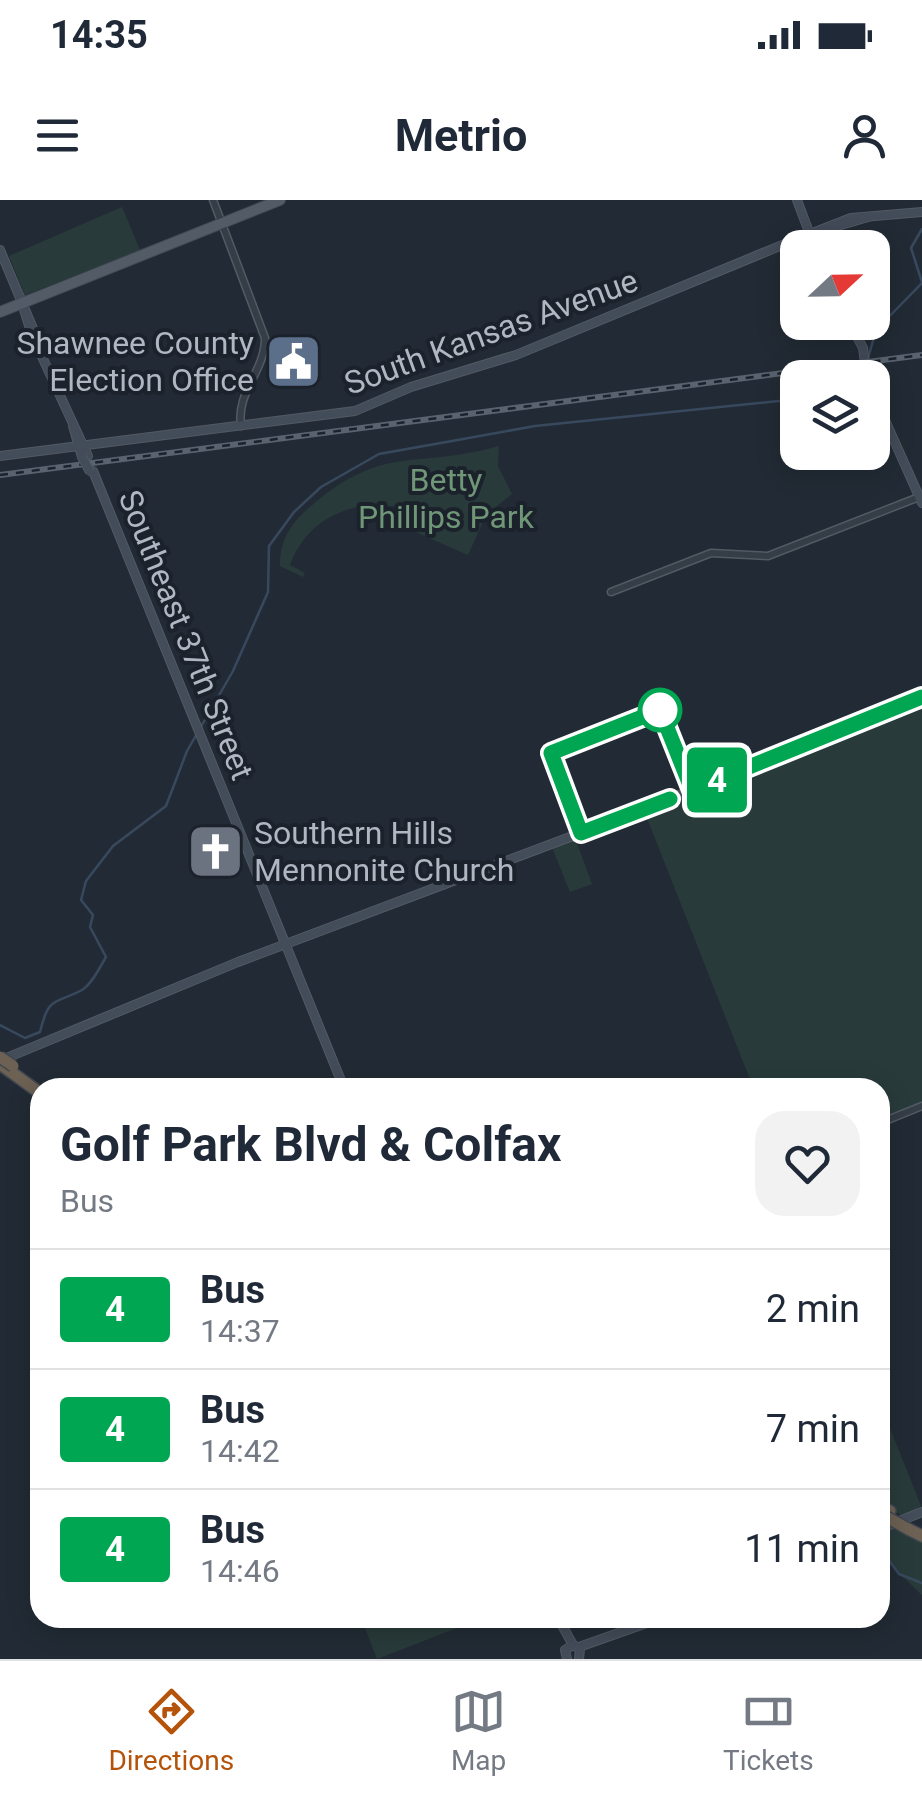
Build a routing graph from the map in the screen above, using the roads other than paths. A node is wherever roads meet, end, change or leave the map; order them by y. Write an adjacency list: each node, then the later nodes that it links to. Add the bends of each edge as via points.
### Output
1 (213, 200): 6 (street)
2 (264, 200): 6 (main road)
3 (280, 200): 6 (main road)
4 (797, 200): 7 (main road)
5 (922, 212): 8 (main road, South Kansas Avenue)
6 (220, 220): 11 (main road); 13 (street, via 265,338 263,357 241,398)
7 (808, 230)
8 (824, 230)
9 (780, 246): 13 (main road, South Kansas Avenue, via 516,355 360,409)
10 (0, 250): 11 (main road, Southeast 37th Street)
11 (22, 301): 12 (main road); 15 (main road, Southeast 37th Street)
12 (0, 309)
13 (241, 427): 15 (main road, South Kansas Avenue)
14 (890, 431): 17 (main road)
15 (83, 451): 16 (main road, South Kansas Avenue); 20 (main road, Southeast 37th Street, bridge)
16 (0, 456)
17 (921, 500): 18 (street, via 768,556 707,554)
18 (611, 592)
19 (922, 700): 20 (main road)
20 (286, 944): 21 (main road); 22 (main road, Southeast 37th Street)
21 (4, 1064): 23 (highway)
22 (340, 1078)
23 (30, 1082)
24 (922, 1106): 25 (street)
25 (890, 1119)
26 (922, 1512): 28 (main road)
27 (890, 1515): 29 (highway, bridge)
28 (890, 1524)
29 (917, 1530)
30 (562, 1628): 32 (main road)
31 (636, 1628): 32 (main road)
32 (571, 1653)

